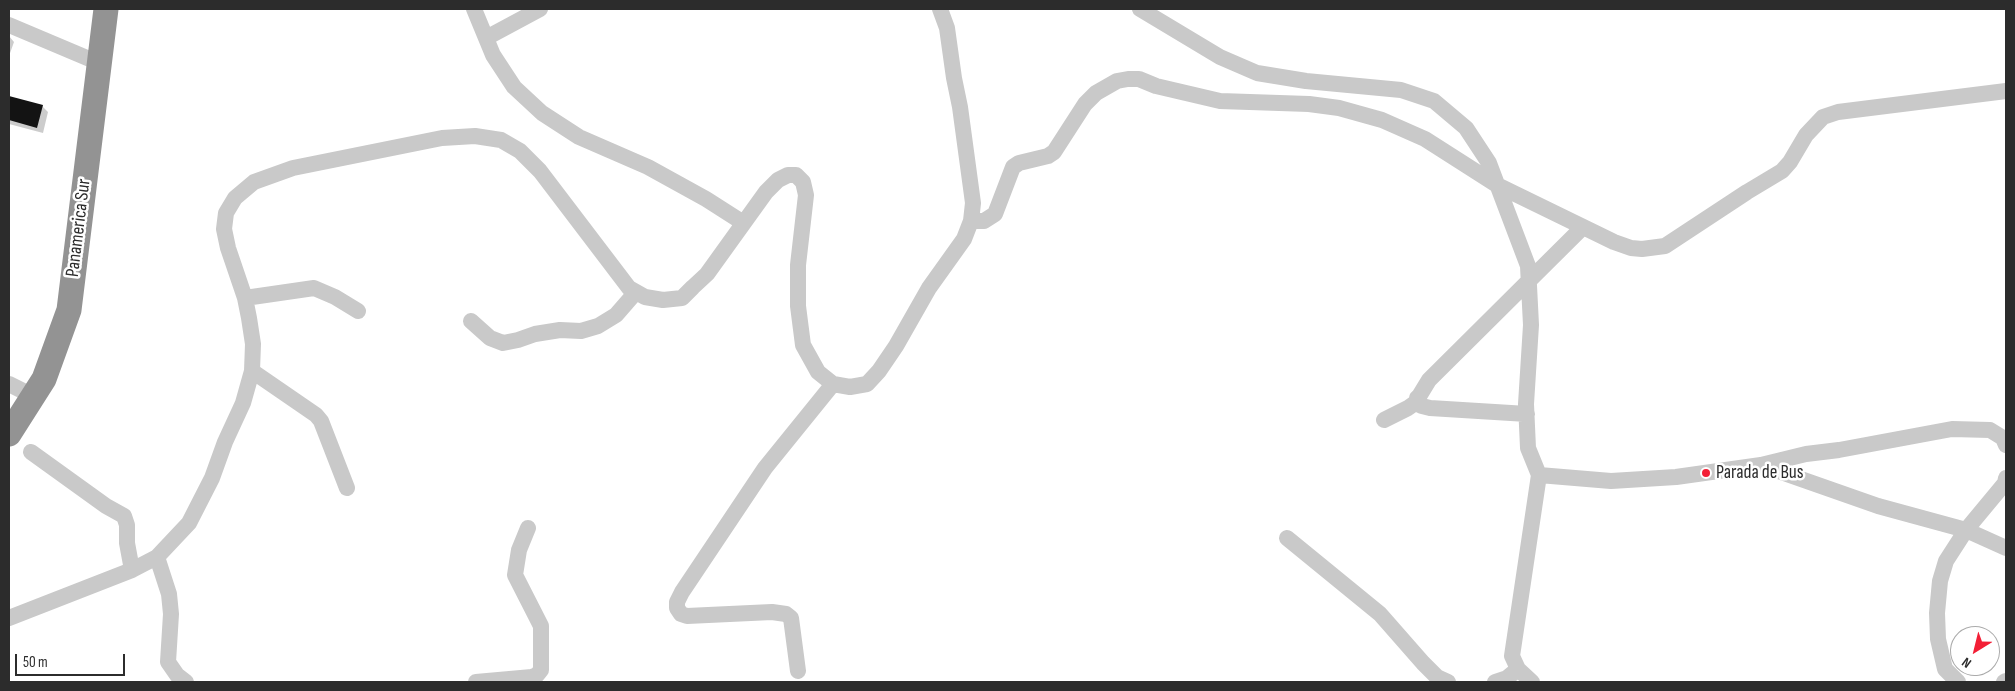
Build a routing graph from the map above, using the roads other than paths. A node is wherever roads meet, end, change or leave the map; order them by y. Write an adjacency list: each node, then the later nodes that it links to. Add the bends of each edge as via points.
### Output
1 (106, 9): 8 (highway, Panamerica Sur)
2 (474, 9): 7 (street)
3 (540, 9): 7 (street)
4 (940, 9): 11 (street, via 947,28 960,107 973,203)
5 (1140, 9): 10 (street, via 1220,57 1256,73 1401,90 1434,101 1466,128 1489,163)
6 (9, 25): 8 (street)
7 (486, 38): 12 (street, via 514,87 542,113 579,137 648,167)
8 (99, 63): 22 (highway, Panamerica Sur, via 69,310)
9 (2006, 91): 13 (street, via 1838,112 1824,117 1806,135 1782,170 1665,246 1630,248)
10 (1497, 185): 11 (street, via 1425,139 1382,120 1339,108 1309,104 1220,101 1139,79 1128,79 1117,81 1096,93 1085,104 1054,152 1014,167 995,214 984,221); 13 (street); 14 (street, via 1528,266)
11 (971, 221): 21 (street, via 964,239 929,288 879,371 867,384 850,387)
12 (742, 222): 15 (street, via 707,274 682,298 663,300); 21 (street, via 778,180 788,175 803,182 806,195 798,265 798,297 803,345 818,372)
13 (1583, 227): 14 (street)
14 (1529, 282): 23 (street, via 1429,380); 24 (street, via 1531,325)
15 (636, 292): 16 (street, via 629,288 562,199 520,151 501,140 475,136 442,138 293,168 254,182 235,198 226,213 224,229); 18 (street, via 616,315 598,326 581,331 560,330 503,343 490,338)
16 (245, 298): 17 (street, via 314,288); 19 (street, via 253,344)
17 (358, 311)
18 (471, 320)
19 (252, 371): 32 (street, via 322,421); 37 (street, via 212,478 189,523)
20 (9, 384): 22 (street)
21 (833, 384): 41 (street, via 765,468 677,602 681,614 687,616 786,614 791,618)
22 (35, 396): 26 (highway, Panamerica Sur)
23 (1418, 398): 24 (street, via 1418,404 1430,408); 25 (street, via 1408,408)
24 (1526, 414): 30 (street, via 1528,448)
25 (1384, 420)
26 (9, 434)
27 (2006, 445): 29 (street, via 1990,430 1952,429)
28 (30, 452): 38 (street, via 124,516)
29 (1761, 465): 30 (street, via 1676,477 1611,481); 34 (street, via 1878,506)
30 (1539, 476): 40 (street, via 1512,656)
31 (2006, 478): 34 (street)
32 (347, 488)
33 (528, 528): 43 (street, via 519,550 515,575 540,626 541,670 532,677)
34 (1966, 530): 36 (street); 47 (street, via 1946,562 1940,581 1937,612 1938,639 1945,669)
35 (1287, 538): 44 (street, via 1380,614 1437,677)
36 (2006, 548)
37 (157, 557): 38 (street); 42 (street, via 169,594 168,662)
38 (132, 570): 39 (street)
39 (9, 618)
40 (1518, 670): 45 (street); 46 (street)
41 (798, 671)
42 (186, 682)
43 (476, 682)
44 (1448, 682)
45 (1495, 682)
46 (1532, 682)
47 (1958, 682)

